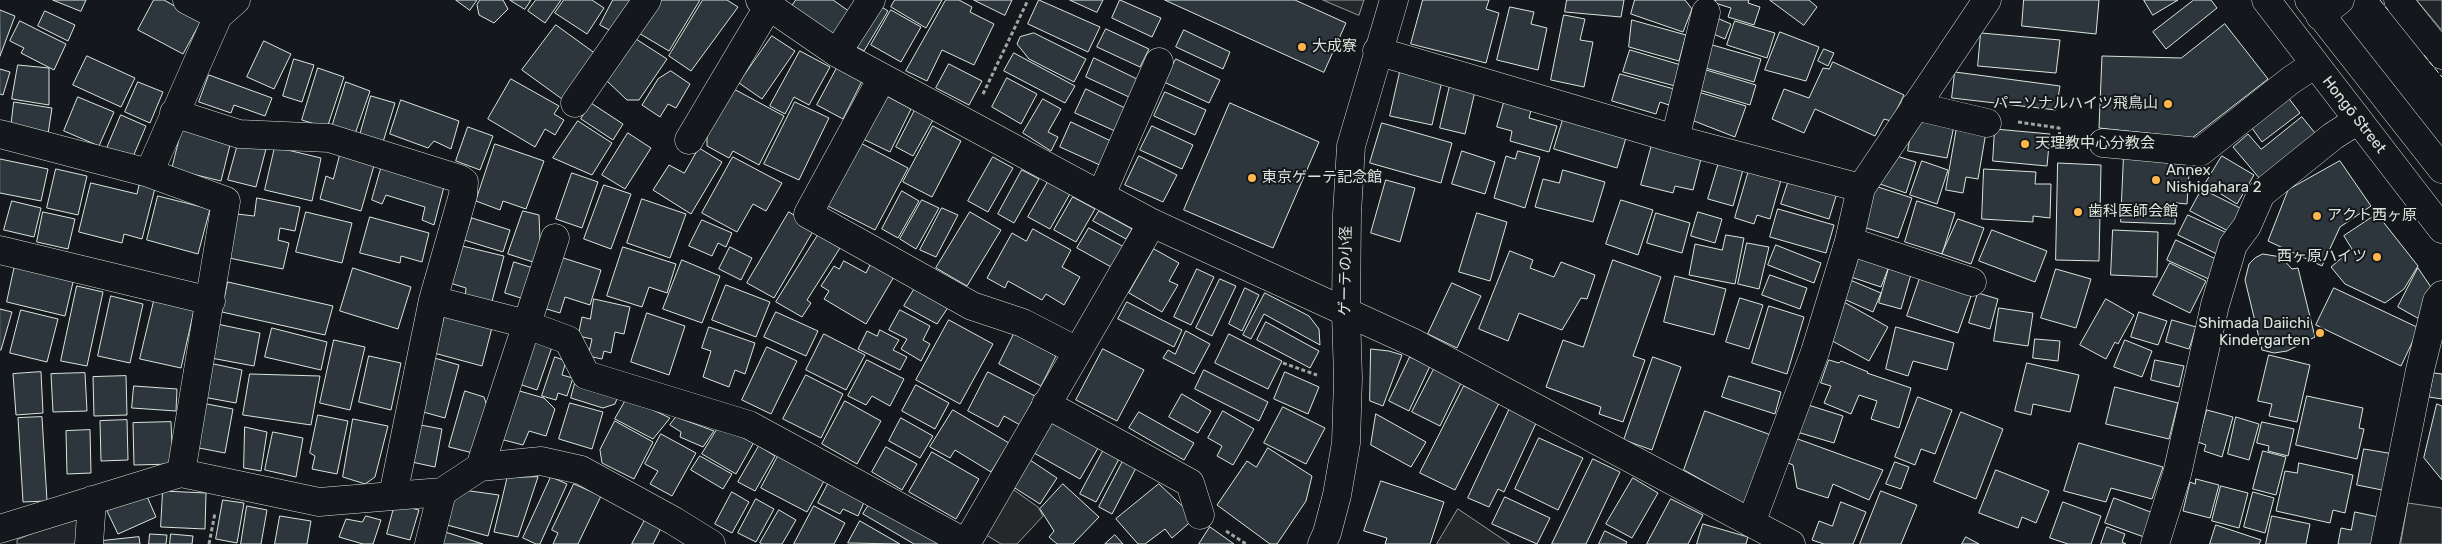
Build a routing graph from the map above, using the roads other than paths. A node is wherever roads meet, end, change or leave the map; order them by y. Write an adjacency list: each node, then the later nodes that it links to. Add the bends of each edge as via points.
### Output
1 (187, 0): 10 (street)
2 (646, 0): 18 (street)
3 (871, 0): 13 (street)
4 (1394, 0): 12 (street, ゲーテの小径)
5 (1987, 0): 19 (street)
6 (2266, 0): 16 (street, Hongō Street)
7 (2398, 0): 14 (street)
8 (764, 3): 13 (street); 25 (street)
9 (2323, 5): 27 (street)
10 (227, 8): 20 (street)
11 (1706, 12): 24 (street)
12 (1377, 52): 24 (street); 40 (street, ゲーテの小径, via 1351,146)
13 (837, 53): 17 (street)
14 (2442, 55)
15 (1159, 62): 30 (street)
16 (2315, 64): 21 (street, Hongō Street); 26 (street, via 2200,152)
17 (882, 78): 30 (street); 42 (street, via 808,214 972,306 1023,323)
18 (575, 103)
19 (1915, 106): 22 (street); 29 (street)
20 (174, 113): 28 (street); 38 (street, via 239,134 329,138 460,179 464,182 463,196)
21 (2358, 120): 32 (street, Hongō Street); 58 (street, via 2261,194 2247,226 2233,245 2216,304 2178,474)
22 (1987, 123)
23 (0, 134): 28 (street)
24 (1675, 139): 29 (street)
25 (689, 140)
26 (2103, 143)
27 (2442, 169)
28 (149, 173): 39 (street, via 226,201)
29 (1861, 188): 34 (street)
30 (1101, 195): 31 (street)
31 (1152, 223): 40 (street); 42 (street)
32 (2442, 229)
33 (555, 238): 41 (street)
34 (1849, 241): 36 (street); 50 (street, via 1815,352)
35 (0, 250): 39 (street)
36 (1972, 282)
37 (2442, 295): 59 (street, via 2420,370)
38 (433, 300): 41 (street); 47 (street)
39 (211, 301): 45 (street)
40 (1346, 313): 50 (street, via 1414,343); 52 (street, ゲーテの小径, via 1346,443)
41 (528, 326): 44 (street); 56 (street, via 568,340 586,375 749,425)
42 (1077, 351): 43 (street)
43 (1046, 404): 49 (street, via 1190,483); 56 (street)
44 (480, 467): 46 (street); 55 (street, via 541,461 581,470)
45 (181, 473): 47 (street, via 319,502); 48 (street)
46 (442, 492): 47 (street); 54 (street)
47 (393, 495)
48 (92, 500): 51 (street); 53 (street)
49 (1200, 515)
50 (1752, 523): 57 (street)
51 (0, 530)
52 (1327, 540)
53 (89, 544)
54 (428, 544)
55 (711, 544)
56 (966, 544)
57 (1791, 544)
58 (2155, 544)
59 (2385, 544)

